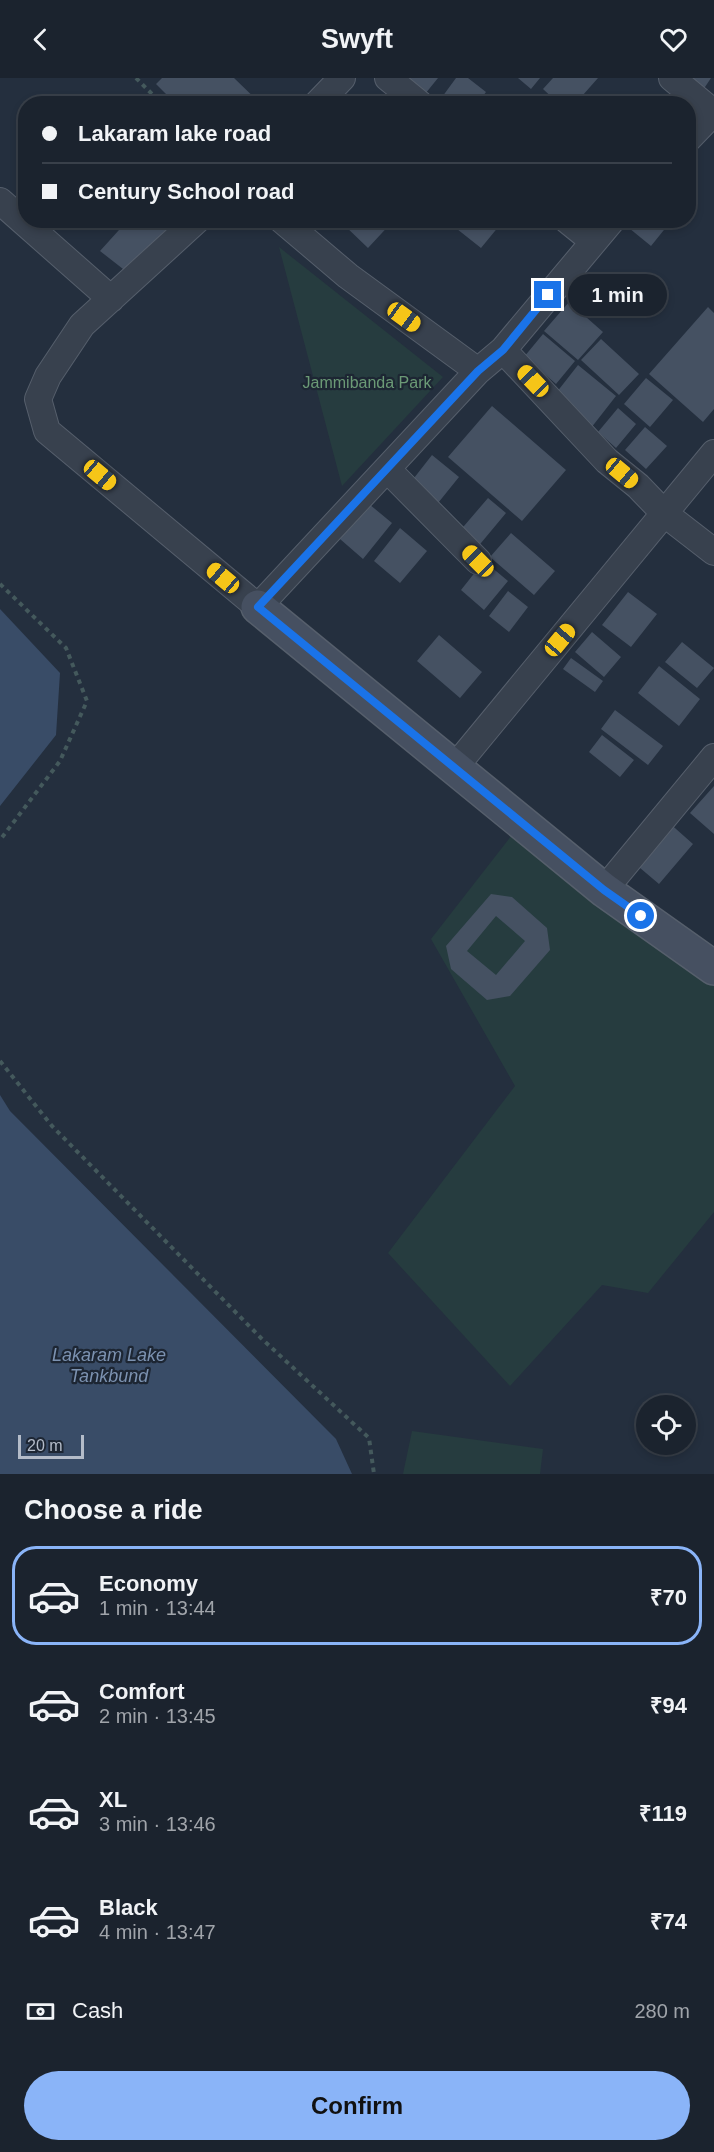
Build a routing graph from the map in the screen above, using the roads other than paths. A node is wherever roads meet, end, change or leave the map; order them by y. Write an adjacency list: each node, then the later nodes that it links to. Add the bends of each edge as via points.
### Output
1 (342, 78): 4 (street)
2 (388, 78): 5 (street)
3 (672, 78): 6 (street)
4 (325, 96)
5 (410, 96)
6 (694, 96)
7 (696, 97): 8 (street)
8 (714, 112): 9 (street)
9 (696, 131)
10 (0, 201): 11 (street)
11 (18, 217)
12 (31, 228): 18 (street)
13 (188, 228): 18 (street)
14 (291, 228): 20 (street, via 348,276)
15 (577, 228): 17 (street)
16 (605, 228): 17 (street)
17 (593, 241): 19 (street)
18 (111, 299): 26 (street, via 82,325 48,376 38,399 47,431)
19 (503, 350): 20 (street); 23 (street, via 580,434)
20 (478, 371): 22 (street)
21 (714, 453): 23 (street)
22 (387, 469): 25 (street); 26 (street)
23 (665, 514): 24 (street); 28 (street)
24 (714, 552)
25 (478, 561)
26 (258, 607): 28 (street)
27 (714, 757): 29 (street)
28 (455, 767): 29 (street)
29 (604, 890): 30 (street)
30 (714, 968)

